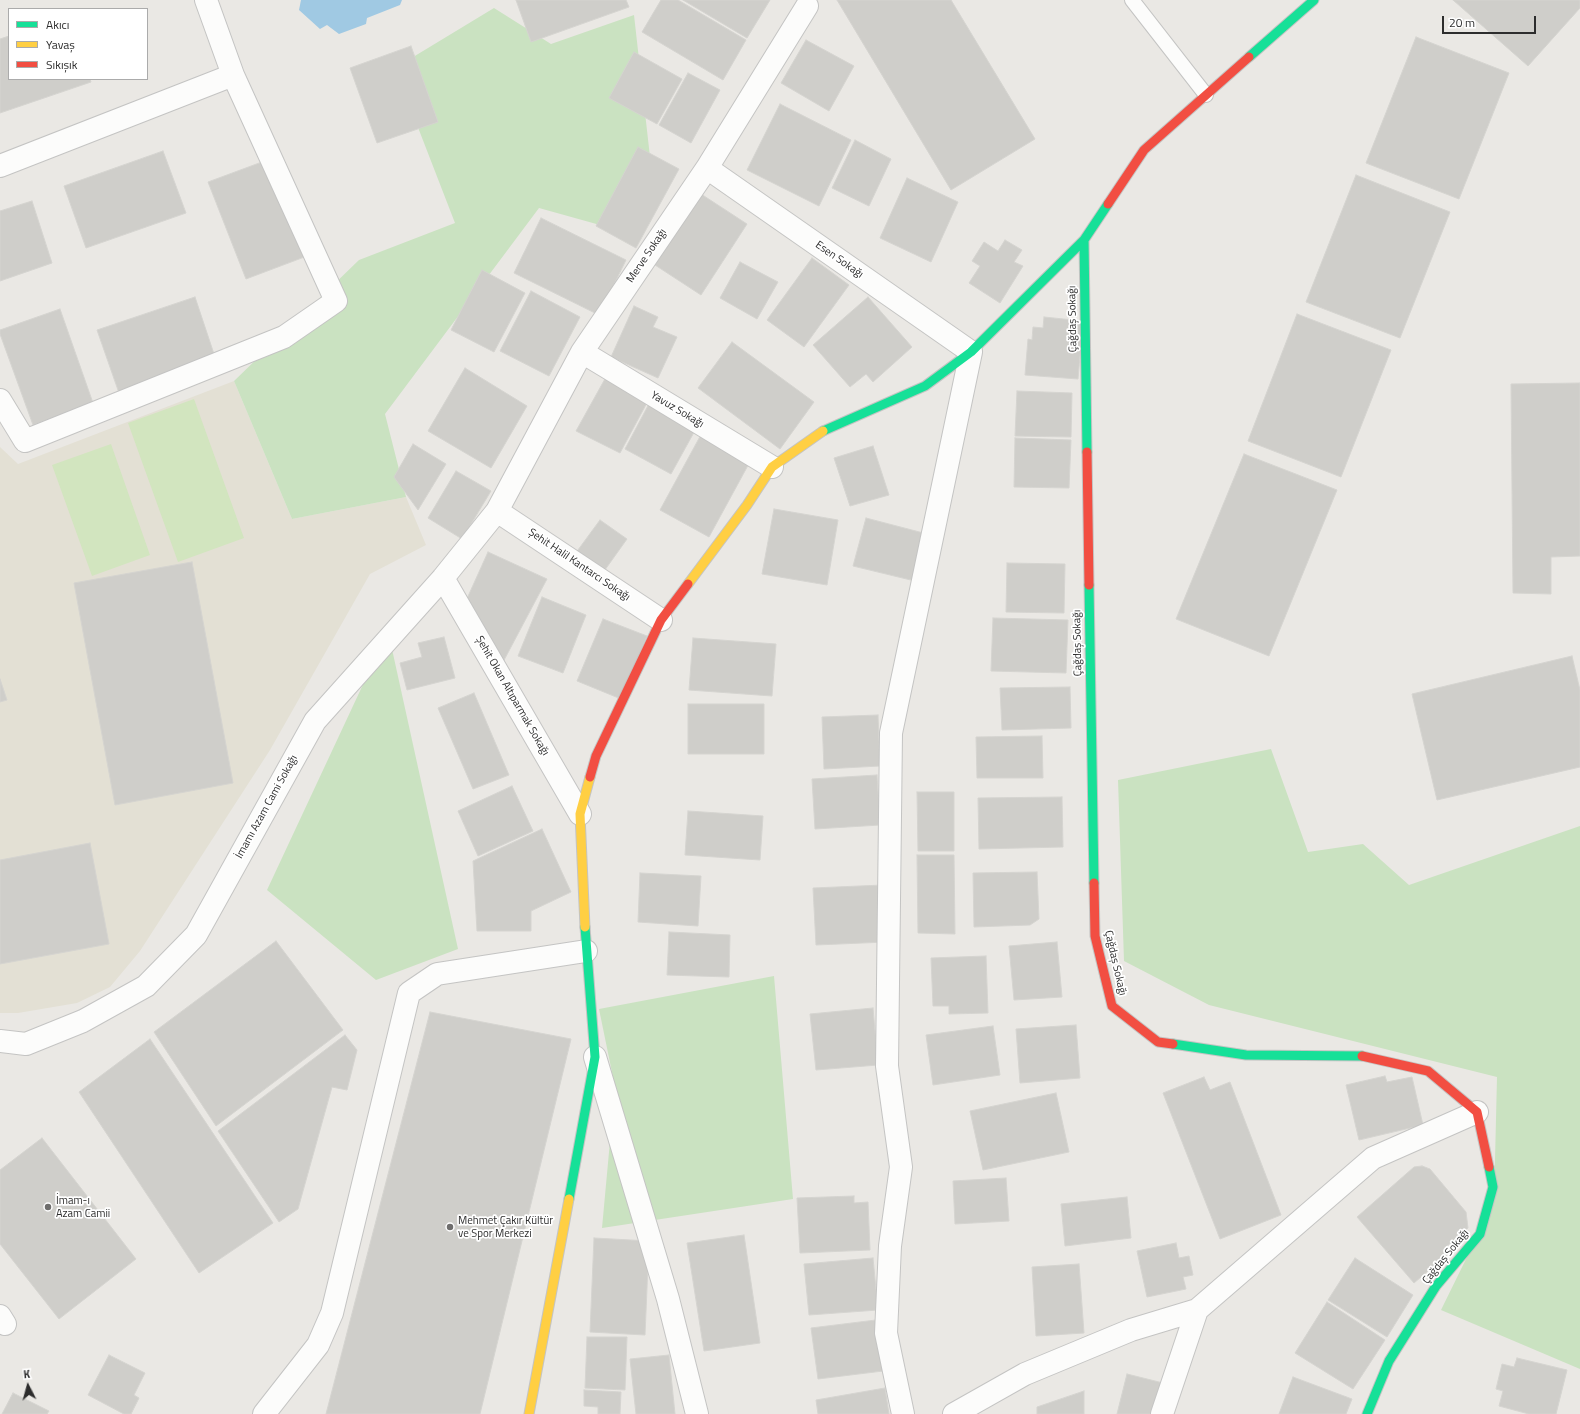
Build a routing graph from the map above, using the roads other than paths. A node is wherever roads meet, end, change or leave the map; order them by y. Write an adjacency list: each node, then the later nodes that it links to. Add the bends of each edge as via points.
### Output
1 (206, 0): 5 (street)
2 (1132, 0): 6 (lane)
3 (1314, 0): 6 (main road)
4 (806, 6): 8 (street, Merve Sokağı)
5 (234, 75): 7 (street); 12 (street, via 336,301 284,337 25,441)
6 (1206, 95): 9 (main road, via 1144,150)
7 (0, 166)
8 (707, 168): 10 (street, Merve Sokağı); 11 (street, Esen Sokağı)
9 (1084, 240): 11 (main road); 21 (main road, Çağdaş Sokağı, via 1095,936 1112,1006 1158,1042 1246,1055 1366,1056 1428,1071)
10 (582, 352): 13 (street, Yavuz Sokağı); 14 (street, Merve Sokağı)
11 (970, 352): 13 (main road, via 925,386 827,428); 26 (street, via 891,734 887,1066 901,1167 890,1246 886,1333)
12 (0, 400)
13 (772, 467): 16 (main road, via 747,505)
14 (497, 511): 15 (street, İmamı Azam Cami Sokağı); 16 (street, Şehit Halil Kantarcı Sokağı)
15 (443, 578): 17 (street, Şehit Okan Altıparmak Sokağı); 19 (street, İmamı Azam Cami Sokağı, via 315,721 196,935 146,986 83,1021 26,1044)
16 (661, 620): 17 (main road, via 596,756)
17 (580, 814): 18 (main road)
18 (586, 952): 20 (main road); 23 (street, via 437,974 409,993 332,1313 318,1345)
19 (0, 1041)
20 (595, 1057): 24 (main road); 25 (street, via 668,1300)
21 (1477, 1112): 22 (street, via 1373,1158); 29 (main road, Çağdaş Sokağı, via 1493,1187 1480,1234 1436,1286 1389,1361)
22 (1196, 1310): 27 (street, via 1131,1330 1025,1374); 28 (street)
23 (264, 1414)
24 (529, 1414)
25 (697, 1414)
26 (903, 1414)
27 (954, 1414)
28 (1162, 1414)
29 (1367, 1414)

